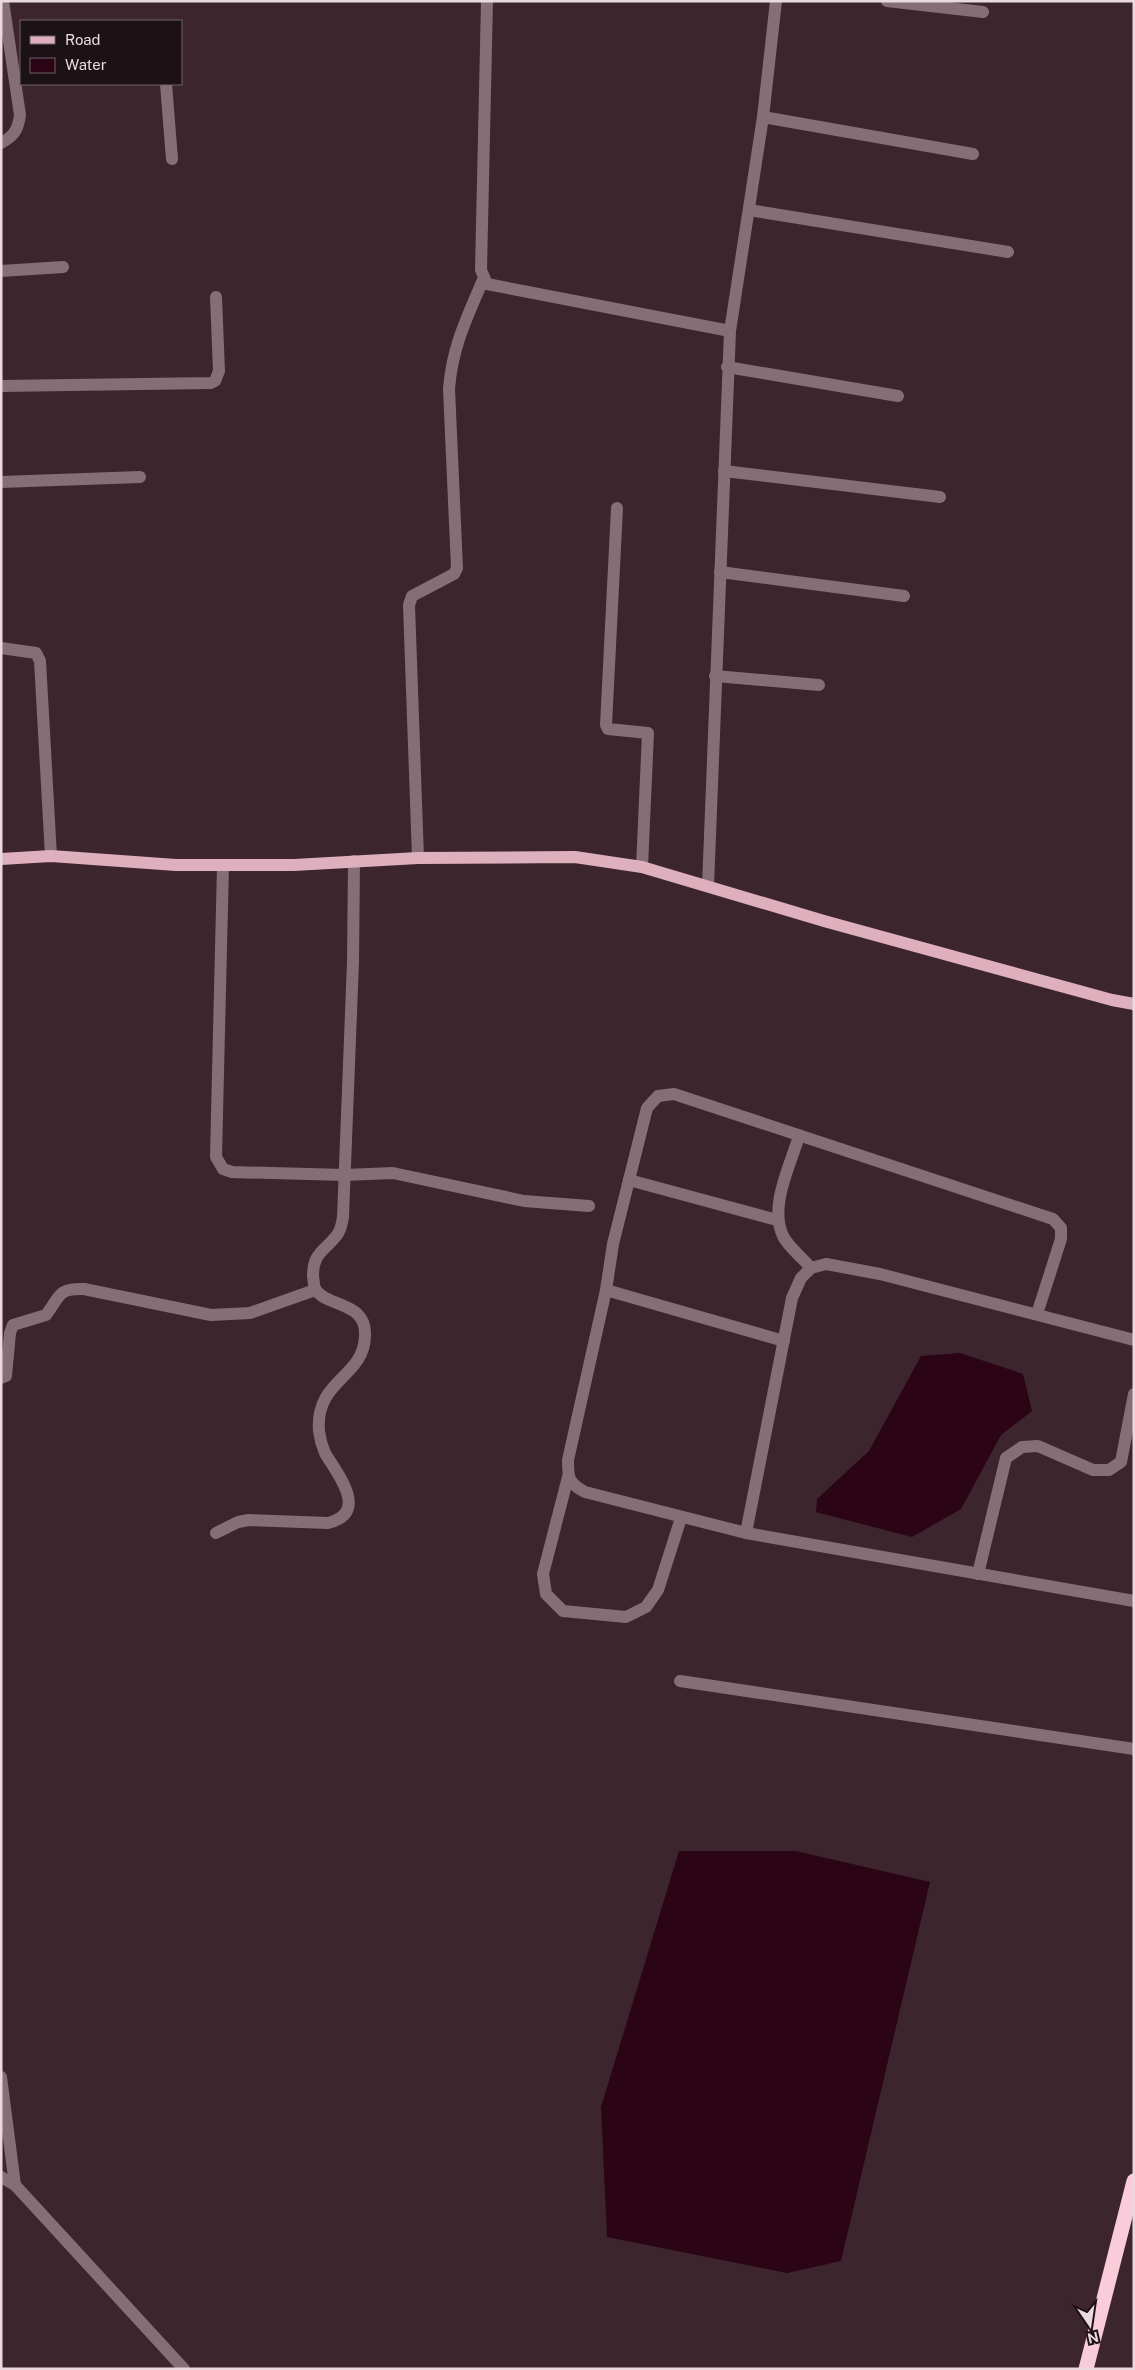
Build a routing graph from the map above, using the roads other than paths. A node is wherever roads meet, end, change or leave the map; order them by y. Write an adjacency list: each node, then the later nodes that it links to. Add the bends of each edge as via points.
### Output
1 (3, 1): 6 (street)
2 (487, 1): 16 (street)
3 (776, 1): 8 (street)
4 (887, 1): 5 (street)
5 (982, 12)
6 (16, 50): 9 (street, via 19,127 15,134)
7 (166, 85): 11 (street)
8 (763, 117): 10 (street); 12 (street)
9 (1, 143)
10 (973, 154)
11 (172, 159)
12 (749, 210): 13 (street); 18 (street)
13 (1008, 252)
14 (63, 266): 15 (street)
15 (1, 271)
16 (483, 280): 18 (street, via 487,284); 33 (street, via 457,340 451,366 449,389 457,568 454,574 412,596 409,605)
17 (216, 296): 20 (street, via 219,371 211,383)
18 (730, 331): 19 (street)
19 (727, 367): 21 (street); 22 (street)
20 (1, 386)
21 (898, 396)
22 (724, 471): 25 (street); 27 (street)
23 (140, 477): 24 (street)
24 (1, 482)
25 (940, 497)
26 (617, 508): 37 (street, via 606,725 608,729 647,732 649,735)
27 (720, 572): 28 (street); 30 (street)
28 (904, 596)
29 (1, 648): 32 (street, via 36,653 40,660)
30 (716, 676): 31 (street); 38 (street)
31 (819, 685)
32 (51, 856): 34 (main road); 36 (main road)
33 (418, 858): 35 (main road); 37 (main road, via 574,857)
34 (1, 859)
35 (354, 862): 36 (main road); 41 (street)
36 (223, 865): 41 (street, via 216,1157 223,1169 232,1172)
37 (642, 867): 38 (main road)
38 (708, 886): 39 (main road, via 882,937)
39 (1134, 1004)
40 (799, 1136): 42 (street, via 674,1094 658,1096 647,1108); 44 (street); 48 (street, via 1053,1219 1061,1228 1060,1239)
41 (345, 1175): 43 (street, via 393,1173 524,1200); 46 (street, via 341,1227 316,1256 313,1271)
42 (629, 1180): 44 (street); 47 (street, via 613,1244)
43 (589, 1206)
44 (777, 1220): 45 (street, via 784,1238)
45 (811, 1268): 48 (street, via 826,1264 880,1274); 49 (street, via 801,1278 792,1298)
46 (315, 1290): 51 (street, via 238,1315 211,1315 84,1289 66,1290 58,1295 46,1315 12,1326 6,1376); 55 (street, via 352,1310 364,1326 360,1358 326,1396 321,1407 321,1442 347,1490 346,1514 328,1523 249,1520)
47 (606, 1290): 49 (street); 53 (street, via 568,1460)
48 (1037, 1314): 50 (street)
49 (784, 1340): 56 (street)
50 (1134, 1340)
51 (1, 1378)
52 (1134, 1394): 57 (street, via 1121,1462 1109,1470 1093,1470 1038,1446 1022,1447 1006,1458)
53 (568, 1477): 54 (street, via 585,1492); 54 (street, via 543,1574 546,1594 563,1611 626,1617 646,1607 658,1590)
54 (681, 1518): 56 (street)
55 (216, 1533)
56 (746, 1533): 57 (street)
57 (978, 1574): 58 (street)
58 (1134, 1601)
59 (680, 1681): 60 (street)
60 (1134, 1748)
61 (1, 2077): 64 (street)
62 (1, 2176): 64 (street)
63 (1134, 2181): 66 (highway)
64 (15, 2185): 65 (street)
65 (184, 2369)
66 (1086, 2369)

